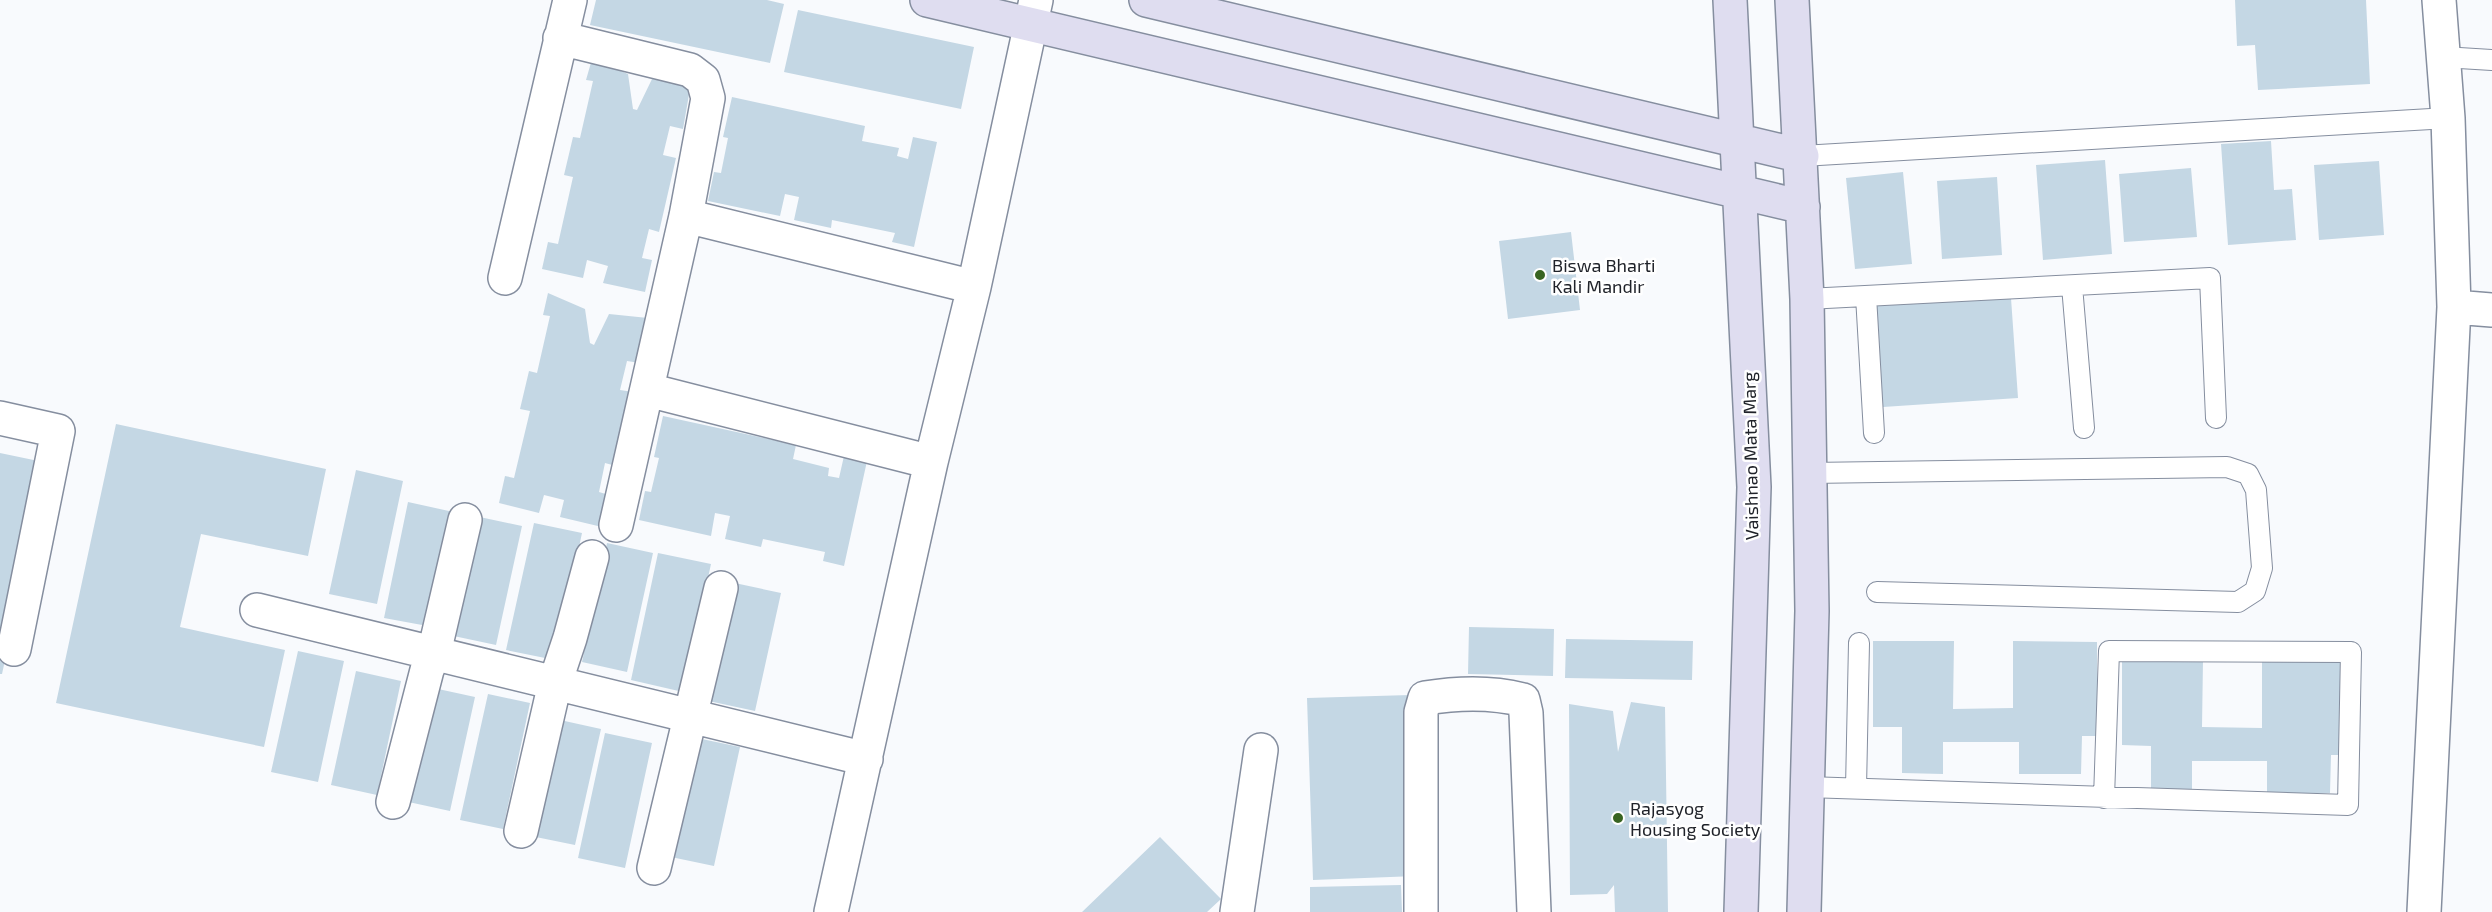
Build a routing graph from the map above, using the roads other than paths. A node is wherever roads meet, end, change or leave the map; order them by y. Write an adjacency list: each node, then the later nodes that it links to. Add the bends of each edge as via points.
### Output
1 (570, 0): 8 (street)
2 (927, 0): 7 (main road)
3 (1146, 0): 12 (main road)
4 (1730, 0): 12 (main road, Vaishnao Mata Marg)
5 (1792, 0): 13 (main road)
6 (2439, 0): 9 (street)
7 (1034, 12): 14 (main road); 19 (street)
8 (560, 38): 16 (street, via 690,70 703,80 708,98); 17 (street)
9 (2443, 57): 10 (lane); 11 (street)
10 (2492, 60)
11 (2448, 118): 13 (lane); 22 (street)
12 (1737, 142): 13 (main road); 14 (main road, Vaishnao Mata Marg)
13 (1802, 156): 15 (main road)
14 (1739, 192): 15 (main road); 54 (main road, Vaishnao Mata Marg, via 1754,487)
15 (1803, 207): 21 (main road)
16 (686, 216): 19 (street); 24 (street)
17 (505, 278)
18 (2072, 286): 20 (lane); 26 (lane, via 2210,279); 27 (lane)
19 (974, 287): 29 (street)
20 (1866, 296): 21 (lane); 28 (lane)
21 (1807, 299): 30 (main road)
22 (2454, 307): 23 (street); 56 (street)
23 (2492, 310)
24 (648, 390): 29 (street); 32 (street)
25 (0, 418): 38 (street, via 58,431)
26 (2216, 418)
27 (2084, 428)
28 (1874, 433)
29 (931, 462): 43 (street)
30 (1810, 473): 35 (lane, via 2227,467 2248,474 2256,490 2262,568 2255,591 2238,602); 44 (main road, via 1812,611)
31 (465, 520): 39 (street)
32 (616, 525)
33 (592, 557): 40 (street)
34 (721, 588): 41 (street)
35 (1877, 592)
36 (257, 610): 39 (street)
37 (1858, 643): 45 (lane)
38 (14, 649)
39 (434, 653): 40 (street); 47 (street)
40 (555, 683): 41 (street); 48 (street)
41 (689, 716): 43 (street); 49 (street)
42 (1261, 750): 51 (street)
43 (866, 759): 50 (street)
44 (1807, 787): 45 (lane); 55 (main road)
45 (1857, 788): 46 (lane)
46 (2104, 798): 46 (lane, via 2348,805 2351,652 2109,651)
47 (393, 802)
48 (521, 831)
49 (654, 868)
50 (831, 912)
51 (1237, 912)
52 (1421, 912): 53 (street, via 1420,712 1425,698 1442,695 1510,696 1523,700)
53 (1534, 912)
54 (1742, 912)
55 (1804, 912)
56 (2424, 912)

